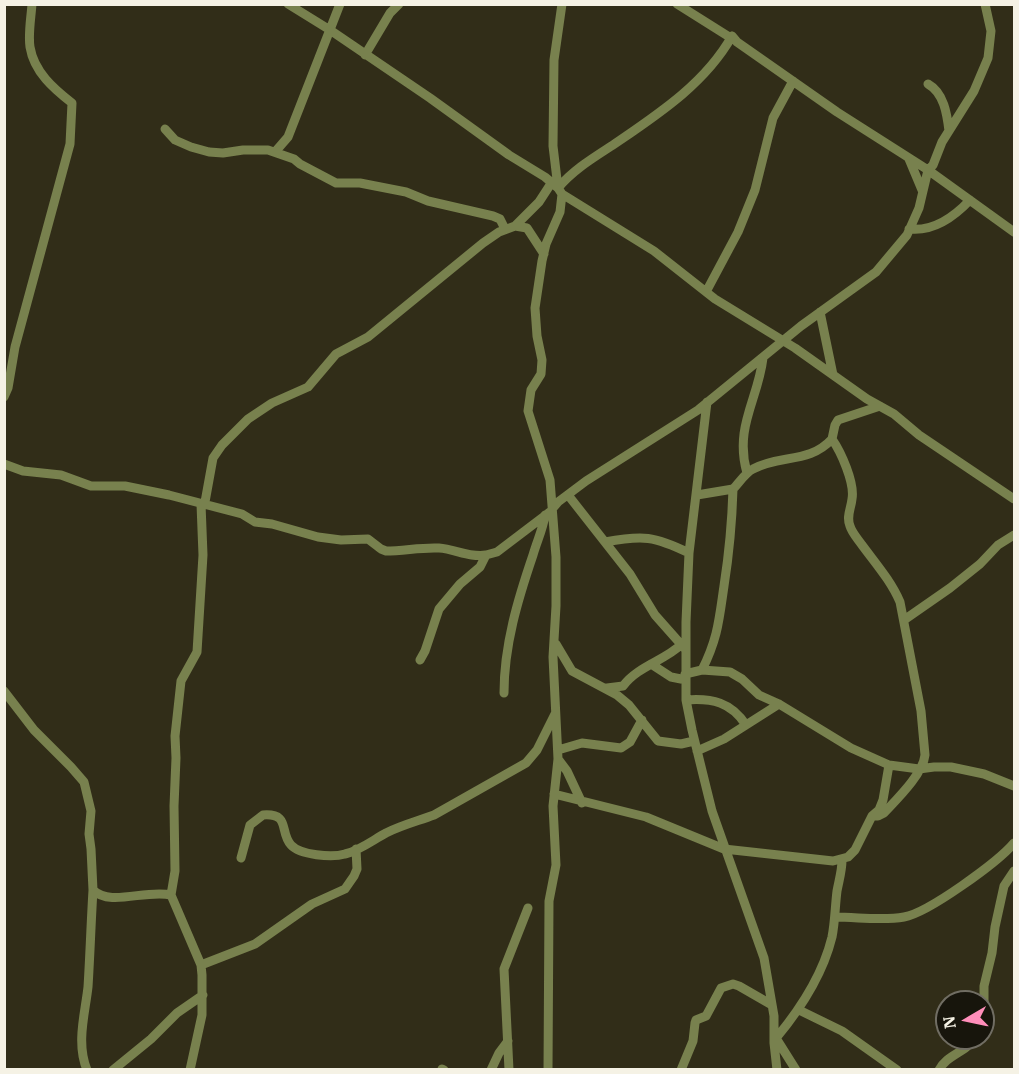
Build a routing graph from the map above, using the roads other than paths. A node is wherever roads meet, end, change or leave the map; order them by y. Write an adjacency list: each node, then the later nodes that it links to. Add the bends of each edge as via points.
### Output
1 (32, 4): 31 (street, via 30,47 44,78 72,104 71,138)
2 (288, 4): 8 (street)
3 (340, 4): 8 (street)
4 (399, 4): 10 (street)
5 (677, 4): 9 (street)
6 (985, 4): 14 (street, via 991,31 988,58 974,91)
7 (559, 7): 18 (street, via 552,146)
8 (330, 30): 10 (street); 15 (street, via 288,137)
9 (732, 36): 11 (street); 18 (street, via 721,56 699,80)
10 (365, 55): 18 (street)
11 (793, 81): 16 (street); 26 (street, via 773,118 755,190 738,232)
12 (928, 84): 14 (street, via 938,91)
13 (165, 129): 15 (street, via 176,140 209,152)
14 (949, 131): 17 (street)
15 (275, 152): 22 (street, via 336,183 360,183 406,192 500,219)
16 (909, 159): 17 (street); 19 (street)
17 (928, 170): 19 (street); 20 (street)
18 (557, 188): 21 (street); 25 (street, via 560,212); 26 (street, via 654,251)
19 (922, 194): 23 (street)
20 (970, 200): 23 (street, via 939,224); 24 (street)
21 (515, 226): 22 (street); 25 (street, via 527,228)
22 (505, 229): 41 (street, via 368,337 336,354 308,387 272,403 239,427 213,458 205,501)
23 (909, 229): 27 (street, via 876,272)
24 (1014, 232)
25 (544, 254): 42 (street, via 535,308 541,367 531,390 528,411 550,480 553,505)
26 (706, 292): 28 (street)
27 (820, 312): 28 (street); 30 (street)
28 (783, 342): 29 (street); 30 (street)
29 (763, 358): 32 (street); 36 (street, via 743,438)
30 (832, 375): 33 (street)
31 (4, 397)
32 (706, 402): 38 (street); 39 (street)
33 (880, 406): 34 (street, via 838,420); 40 (street)
34 (832, 439): 36 (street, via 812,454 785,458); 47 (street, via 852,489 850,527 894,587)
35 (4, 464): 41 (street, via 23,471 61,475 91,486 125,486)
36 (747, 473): 37 (street)
37 (734, 489): 39 (street); 52 (street, via 722,613)
38 (568, 495): 42 (street); 44 (street)
39 (697, 495): 45 (street)
40 (1014, 499)
41 (201, 504): 46 (street, via 318,537 369,540 386,551 439,548 476,557); 78 (street, via 204,547 197,652 181,681 174,735 175,871)
42 (549, 511): 46 (street, via 497,552); 56 (street, via 515,611); 59 (street, via 556,557)
43 (1014, 534): 47 (street, via 950,588)
44 (605, 542): 45 (street, via 650,538); 49 (street, via 655,615)
45 (689, 553): 49 (street)
46 (486, 555): 50 (street, via 480,567 439,609)
47 (904, 620): 66 (street, via 923,727 924,762)
48 (556, 644): 54 (street, via 572,671)
49 (684, 647): 51 (street); 53 (street)
50 (420, 660)
51 (651, 664): 53 (street, via 671,677); 54 (street, via 620,687)
52 (702, 670): 53 (street); 58 (street, via 730,672 759,695)
53 (686, 677): 57 (street)
54 (607, 688): 60 (street)
55 (4, 691): 77 (street, via 39,736 84,782 90,811)
56 (504, 693)
57 (686, 700): 61 (street, via 719,702 737,712); 62 (street)
58 (779, 704): 61 (street); 65 (street, via 851,748)
59 (555, 713): 64 (street); 72 (street, via 526,763 434,815)
60 (642, 720): 62 (street, via 658,741); 64 (street, via 630,742 621,748 582,743)
61 (746, 725): 63 (street)
62 (694, 741): 63 (street)
63 (697, 752): 73 (street)
64 (558, 755): 68 (street); 69 (street)
65 (889, 765): 66 (street); 70 (street, via 884,800)
66 (918, 769): 67 (street, via 951,767); 70 (street, via 887,809)
67 (1014, 786)
68 (554, 794): 69 (street); 94 (street, via 556,865 549,902)
69 (582, 803): 73 (street, via 646,817)
70 (872, 816): 75 (street, via 855,850)
71 (1014, 843): 80 (street, via 1007,852 913,915)
72 (356, 849): 74 (street, via 335,856 296,849 288,841 280,819 263,815 248,829); 81 (street, via 357,869 345,889 312,904 255,944)
73 (724, 849): 75 (street); 84 (street, via 764,958)
74 (241, 858)
75 (842, 860): 80 (street)
76 (1014, 871): 82 (street, via 1004,886)
77 (93, 890): 78 (street, via 99,897 110,898 159,892); 89 (street, via 81,1032)
78 (171, 895): 81 (street)
79 (528, 908): 87 (street, via 504,969)
80 (835, 917): 85 (street, via 827,951)
81 (201, 965): 83 (street)
82 (984, 990)
83 (203, 995): 90 (street); 91 (street, via 200,1032)
84 (772, 1005): 86 (street); 95 (street, via 739,986 721,988 706,1016 696,1020 693,1041)
85 (799, 1011): 86 (street); 98 (street, via 842,1031)
86 (775, 1036): 96 (street); 97 (street)
87 (508, 1041): 92 (street); 93 (street)
88 (961, 1050): 99 (street, via 948,1057)
89 (87, 1070)
90 (113, 1070)
91 (190, 1070)
92 (492, 1070)
93 (509, 1070)
94 (548, 1070)
95 (681, 1070)
96 (777, 1070)
97 (795, 1070)
98 (897, 1070)
99 (939, 1070)

